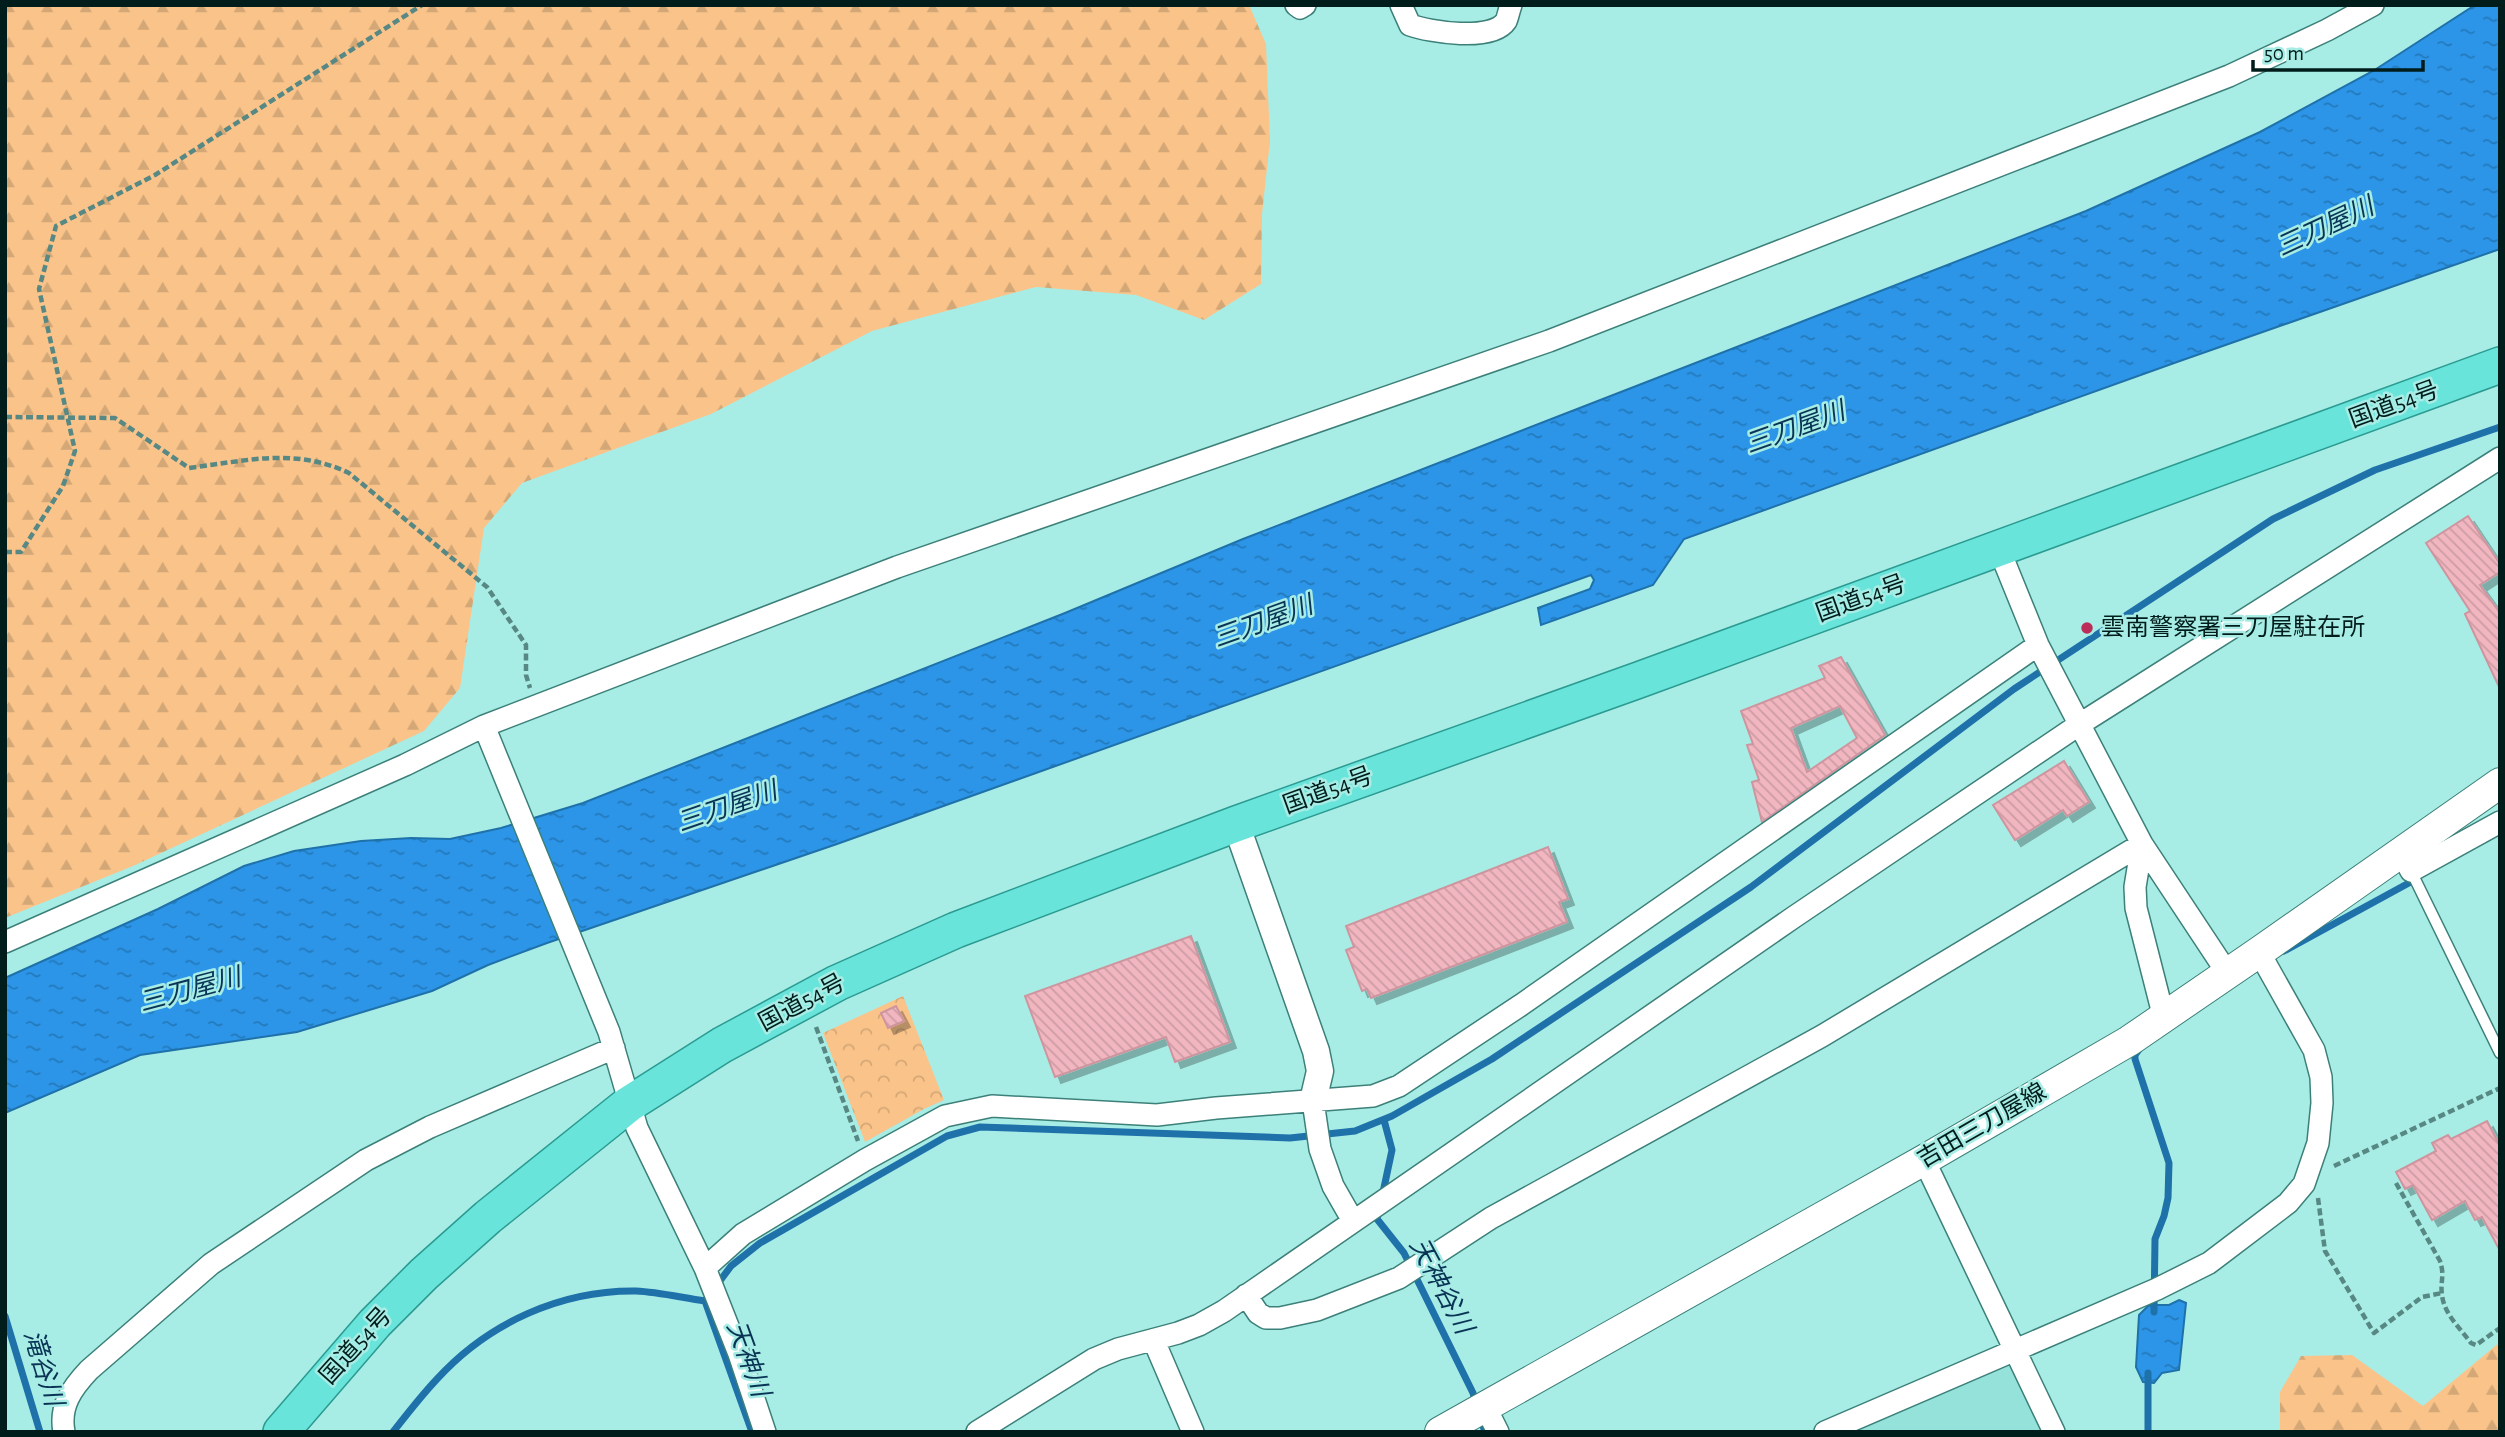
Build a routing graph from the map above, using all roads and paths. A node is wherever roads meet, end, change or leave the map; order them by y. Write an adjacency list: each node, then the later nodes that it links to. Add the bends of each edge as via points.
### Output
1 (422, 5): 8 (path, via 155,175 56,226 39,289)
2 (1296, 5): 3 (street)
3 (1305, 5)
4 (1401, 5): 5 (street, via 1410,24 1427,31 1478,33 1498,28 1506,21)
5 (1511, 5)
6 (2374, 5): 14 (street, via 2229,76 1549,341 897,567)
7 (2500, 365): 11 (highway, 国道54号)
8 (67, 416): 9 (path); 12 (path, via 75,451 63,486 21,552); 14 (path, via 115,418 189,468 284,456 328,463 349,473 487,587 526,645 526,675)
9 (5, 418)
10 (2500, 458): 15 (street)
11 (1999, 549): 13 (street); 19 (highway, 国道54号)
12 (5, 552)
13 (2040, 649): 15 (street); 30 (street, via 1399,1086 1373,1096)
14 (537, 706): 16 (street)
15 (2080, 724): 20 (street); 37 (street)
16 (486, 731): 22 (street); 27 (street)
17 (2500, 782): 21 (main road, 吉田三刀屋線)
18 (2500, 822): 21 (street)
19 (1236, 824): 30 (street, via 1317,1051 1320,1071); 31 (highway, 国道54号, via 956,930 837,983 722,1045)
20 (2142, 844): 24 (street); 25 (street, via 2136,908); 40 (street, via 1822,1036 1491,1218 1399,1278 1317,1310 1280,1318 1258,1313)
21 (2406, 862): 23 (main road, 吉田三刀屋線); 28 (lane)
22 (5, 942)
23 (2259, 952): 24 (main road, 吉田三刀屋線); 43 (street, via 2314,1050 2321,1077 2318,1143 2304,1184 2288,1203 2209,1263)
24 (2228, 974): 25 (main road, 吉田三刀屋線)
25 (2164, 1018): 33 (main road, 吉田三刀屋線)
26 (816, 1027): 32 (path)
27 (611, 1040): 31 (street); 45 (street, via 366,1160 211,1264 76,1384 62,1413)
28 (2500, 1054)
29 (2500, 1088): 34 (path)
30 (1313, 1101): 32 (street, via 1157,1115 992,1106 944,1116); 37 (street, via 1320,1149)
31 (629, 1104): 38 (street, via 636,1128); 46 (highway, 国道54号, via 424,1274 366,1333)
32 (865, 1160): 38 (street, via 743,1234)
33 (1924, 1160): 43 (street); 44 (main road, 吉田三刀屋線)
34 (2331, 1169)
35 (2396, 1183): 39 (path, via 2440,1261)
36 (2318, 1191): 39 (path, via 2325,1251 2374,1333 2422,1297)
37 (1353, 1221): 40 (street)
38 (705, 1268): 47 (street)
39 (2442, 1293): 41 (path, via 2446,1311 2471,1343 2476,1345)
40 (1246, 1295): 42 (street, via 1199,1325)
41 (2500, 1328)
42 (1154, 1341): 48 (street, via 1094,1359); 49 (street)
43 (2015, 1348): 51 (street); 52 (street)
44 (1492, 1419): 50 (main road, 吉田三刀屋線)
45 (64, 1432)
46 (282, 1432)
47 (765, 1432)
48 (977, 1432)
49 (1193, 1432)
50 (1440, 1432)
51 (1825, 1432)
52 (2054, 1432)

